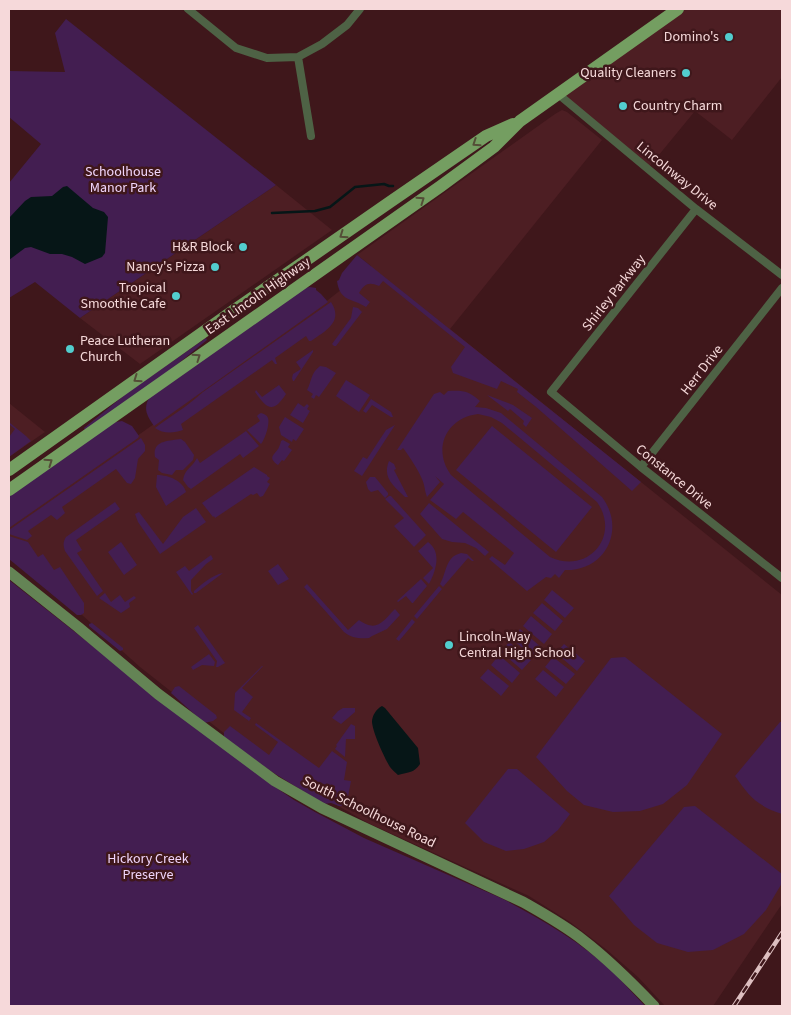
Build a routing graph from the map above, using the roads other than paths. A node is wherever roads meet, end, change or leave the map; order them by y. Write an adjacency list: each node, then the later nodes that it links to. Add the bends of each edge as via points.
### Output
1 (188, 9): 4 (street, via 236,48 267,58)
2 (360, 9): 4 (street, via 347,25)
3 (678, 9): 5 (main road, East Lincoln Highway)
4 (298, 57): 7 (street)
5 (558, 94): 6 (main road, East Lincoln Highway); 8 (street, Lincolnway Drive)
6 (520, 121): 13 (main road, East Lincoln Highway, one-way to 13, via 486,136 412,186); 14 (main road, East Lincoln Highway, one-way to 6, via 448,181 494,147)
7 (311, 136)
8 (696, 209): 9 (street, Lincolnway Drive); 11 (street, Shirley Parkway)
9 (782, 275)
10 (782, 288): 12 (street, Herr Drive)
11 (552, 392): 12 (street, Constance Drive)
12 (640, 467): 16 (street, Constance Drive)
13 (9, 470)
14 (9, 490)
15 (9, 572): 17 (street, South Schoolhouse Road, via 158,694 275,781 322,808 544,914 601,954)
16 (782, 578)
17 (654, 1006)

